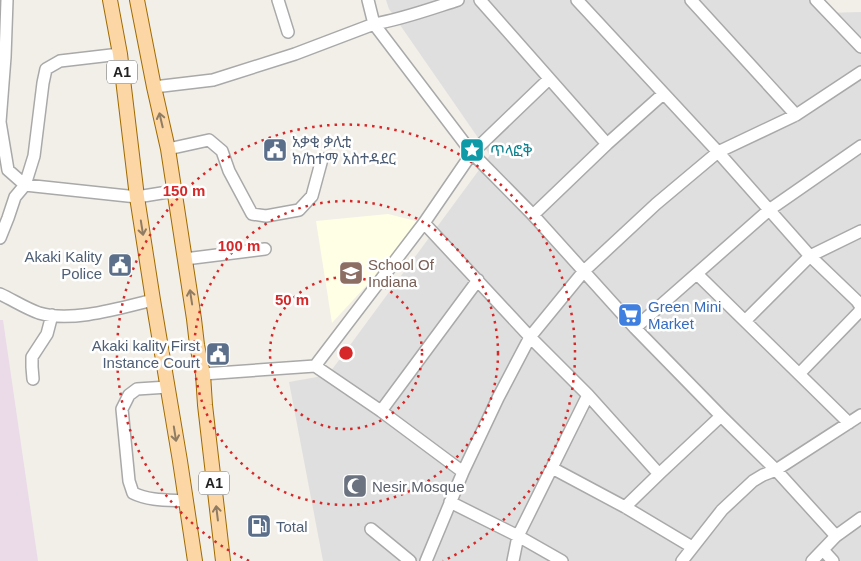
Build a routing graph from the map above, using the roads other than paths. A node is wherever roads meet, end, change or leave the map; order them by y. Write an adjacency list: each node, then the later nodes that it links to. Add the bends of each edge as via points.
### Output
1 (7, 0): 26 (street, via 0,122 8,170)
2 (110, 0): 14 (main road, A1)
3 (137, 0): 17 (main road, A1)
4 (278, 0): 12 (street)
5 (368, 0): 11 (street)
6 (458, 0): 11 (street)
7 (480, 0): 16 (street)
8 (577, 0): 18 (street)
9 (691, 0): 19 (street)
10 (816, 0): 13 (street)
11 (374, 24): 17 (street, via 213,80); 24 (street)
12 (288, 32)
13 (861, 47)
14 (120, 54): 26 (street, via 60,60 46,69 34,156); 28 (main road, A1)
15 (861, 72): 19 (street)
16 (549, 78): 20 (street); 24 (street)
17 (154, 87): 22 (main road, A1, one-way to 17)
18 (663, 94): 20 (street); 23 (street)
19 (796, 115): 23 (street)
20 (607, 144): 30 (street)
21 (861, 146): 29 (street)
22 (168, 149): 25 (street, via 209,140 222,151 252,214 266,216 299,210 312,196); 27 (main road, A1)
23 (718, 152): 29 (street); 37 (street)
24 (472, 153): 30 (street); 31 (street)
25 (322, 160)
26 (26, 185): 28 (street); 33 (street, via 15,197)
27 (174, 191): 28 (street); 36 (main road, A1)
28 (137, 196): 41 (main road, A1, one-way to 41)
29 (769, 210): 35 (street); 38 (street)
30 (533, 215): 37 (street)
31 (424, 224): 39 (street); 47 (street)
32 (861, 231): 35 (street)
33 (0, 238)
34 (265, 249): 36 (street)
35 (810, 256): 42 (street); 44 (street)
36 (185, 259): 48 (main road, A1, one-way to 36)
37 (584, 271): 45 (street); 46 (street)
38 (697, 274): 44 (street); 45 (street)
39 (478, 280): 46 (street); 53 (street)
40 (0, 294): 43 (street)
41 (153, 300): 43 (street, via 86,315); 51 (main road, A1)
42 (861, 307): 49 (street, via 860,312)
43 (52, 315): 50 (street, via 47,334 32,357)
44 (745, 321): 49 (street)
45 (635, 328): 55 (street)
46 (530, 337): 52 (street); 59 (street)
47 (315, 366): 48 (street); 53 (street)
48 (203, 374): 71 (main road, A1, one-way to 48)
49 (799, 374): 56 (street)
50 (33, 379)
51 (168, 386): 61 (main road, A1, one-way to 61); 61 (street, via 138,390 128,396 122,409 129,481 133,493 140,496)
52 (588, 395): 57 (street); 60 (street)
53 (381, 411): 59 (street)
54 (861, 415): 56 (street)
55 (721, 416): 58 (street); 60 (street)
56 (849, 422): 58 (street)
57 (552, 468): 63 (street); 66 (street)
58 (776, 470): 67 (street); 68 (street, via 753,481 722,510)
59 (463, 472): 62 (street)
60 (659, 474): 63 (street)
61 (186, 501): 70 (main road, A1)
62 (450, 502): 66 (street); 73 (street)
63 (625, 508): 68 (street)
64 (861, 518): 67 (street)
65 (371, 529): 72 (street)
66 (518, 536): 74 (street); 75 (street)
67 (836, 536): 69 (street)
68 (692, 547): 76 (street)
69 (823, 550): 77 (street); 78 (street)
70 (195, 561)
71 (223, 561)
72 (410, 561)
73 (426, 561)
74 (513, 561)
75 (562, 561)
76 (682, 561)
77 (812, 561)
78 (833, 561)

